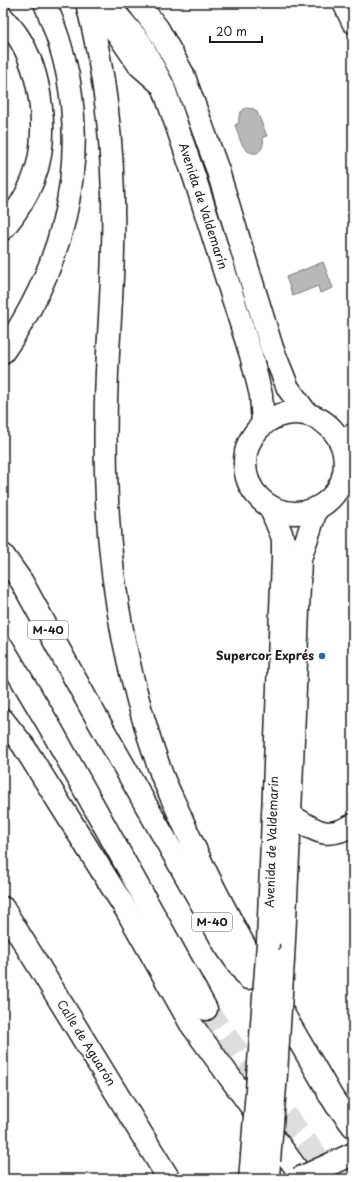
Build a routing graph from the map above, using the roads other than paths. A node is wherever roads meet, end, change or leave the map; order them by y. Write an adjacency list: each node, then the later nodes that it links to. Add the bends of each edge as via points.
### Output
1 (45, 3): 11 (main road, via 61,45 69,81 73,126 72,174 67,208 48,274 19,330)
2 (87, 3): 24 (main road, via 104,89 112,160 114,214 107,376 106,480 112,565 127,658 164,779 195,850 233,926)
3 (93, 3): 9 (main road, via 139,65)
4 (107, 3): 9 (main road, Avenida de Valdemarín, via 140,42)
5 (138, 3): 12 (main road, Avenida de Valdemarín, via 158,29 183,74 217,168 272,348 288,388)
6 (344, 3): 8 (main road)
7 (3, 18): 10 (main road, via 17,34 27,53 42,110 40,158 34,178 25,199)
8 (353, 22)
9 (163, 86): 13 (main road, Avenida de Valdemarín, via 251,355 261,395)
10 (3, 229)
11 (3, 352)
12 (307, 414): 13 (main road, via 284,414); 14 (main road)
13 (263, 424): 15 (main road, via 247,448 245,468 250,486)
14 (347, 439): 16 (main road, via 342,482 329,501)
15 (270, 507): 16 (main road, via 293,513); 27 (main road, Avenida de Valdemarín, bridge, via 283,538 284,559)
16 (316, 509): 20 (main road, Avenida de Valdemarín, via 300,559)
17 (3, 555): 24 (main road, M-40, via 22,582 225,945)
18 (3, 648): 23 (main road, via 55,736)
19 (3, 720): 30 (main road, via 22,745 126,911 191,1024)
20 (290, 815): 21 (main road, via 309,828 333,834); 27 (main road, Avenida de Valdemarín, bridge, via 283,960)
21 (353, 825)
22 (3, 908): 28 (main road, Calle de Aguarón)
23 (206, 1009)
24 (337, 1106): 25 (main road, M-40)
25 (353, 1126)
26 (353, 1154): 29 (main road, bridge)
27 (256, 1172)
28 (169, 1179)
29 (298, 1179)
30 (304, 1179)

